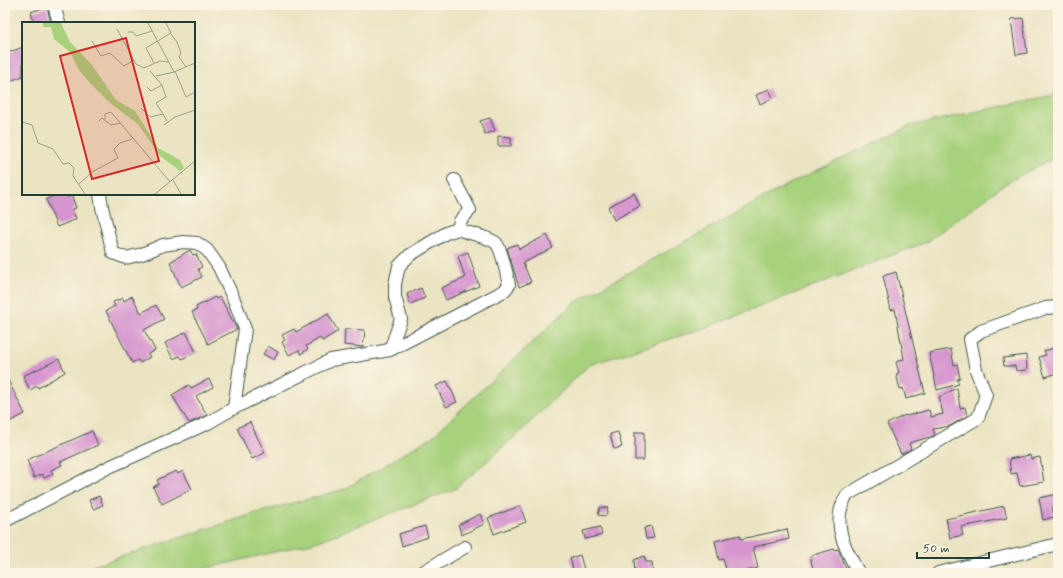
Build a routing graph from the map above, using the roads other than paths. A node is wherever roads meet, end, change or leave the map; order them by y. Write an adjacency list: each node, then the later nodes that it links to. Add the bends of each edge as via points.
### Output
1 (54, 5): 2 (street)
2 (59, 22)
3 (454, 180): 5 (street, via 470,210 460,221)
4 (100, 195): 8 (street, via 114,253 126,258 163,245 197,243 207,250 219,268 245,329)
5 (458, 229): 7 (street, via 446,233 410,255 399,266 395,297 401,319); 7 (street, via 497,244 509,285 504,292 488,301)
6 (1058, 307): 13 (street, via 1046,308 972,335 970,339 976,370 986,395 978,418 848,495 843,502 839,525 845,549)
7 (390, 350): 8 (street, via 330,360)
8 (234, 408): 9 (street, via 208,423 109,467)
9 (5, 521)
10 (1058, 544): 14 (street)
11 (465, 547): 12 (street)
12 (421, 573)
13 (859, 573)
14 (938, 573)

